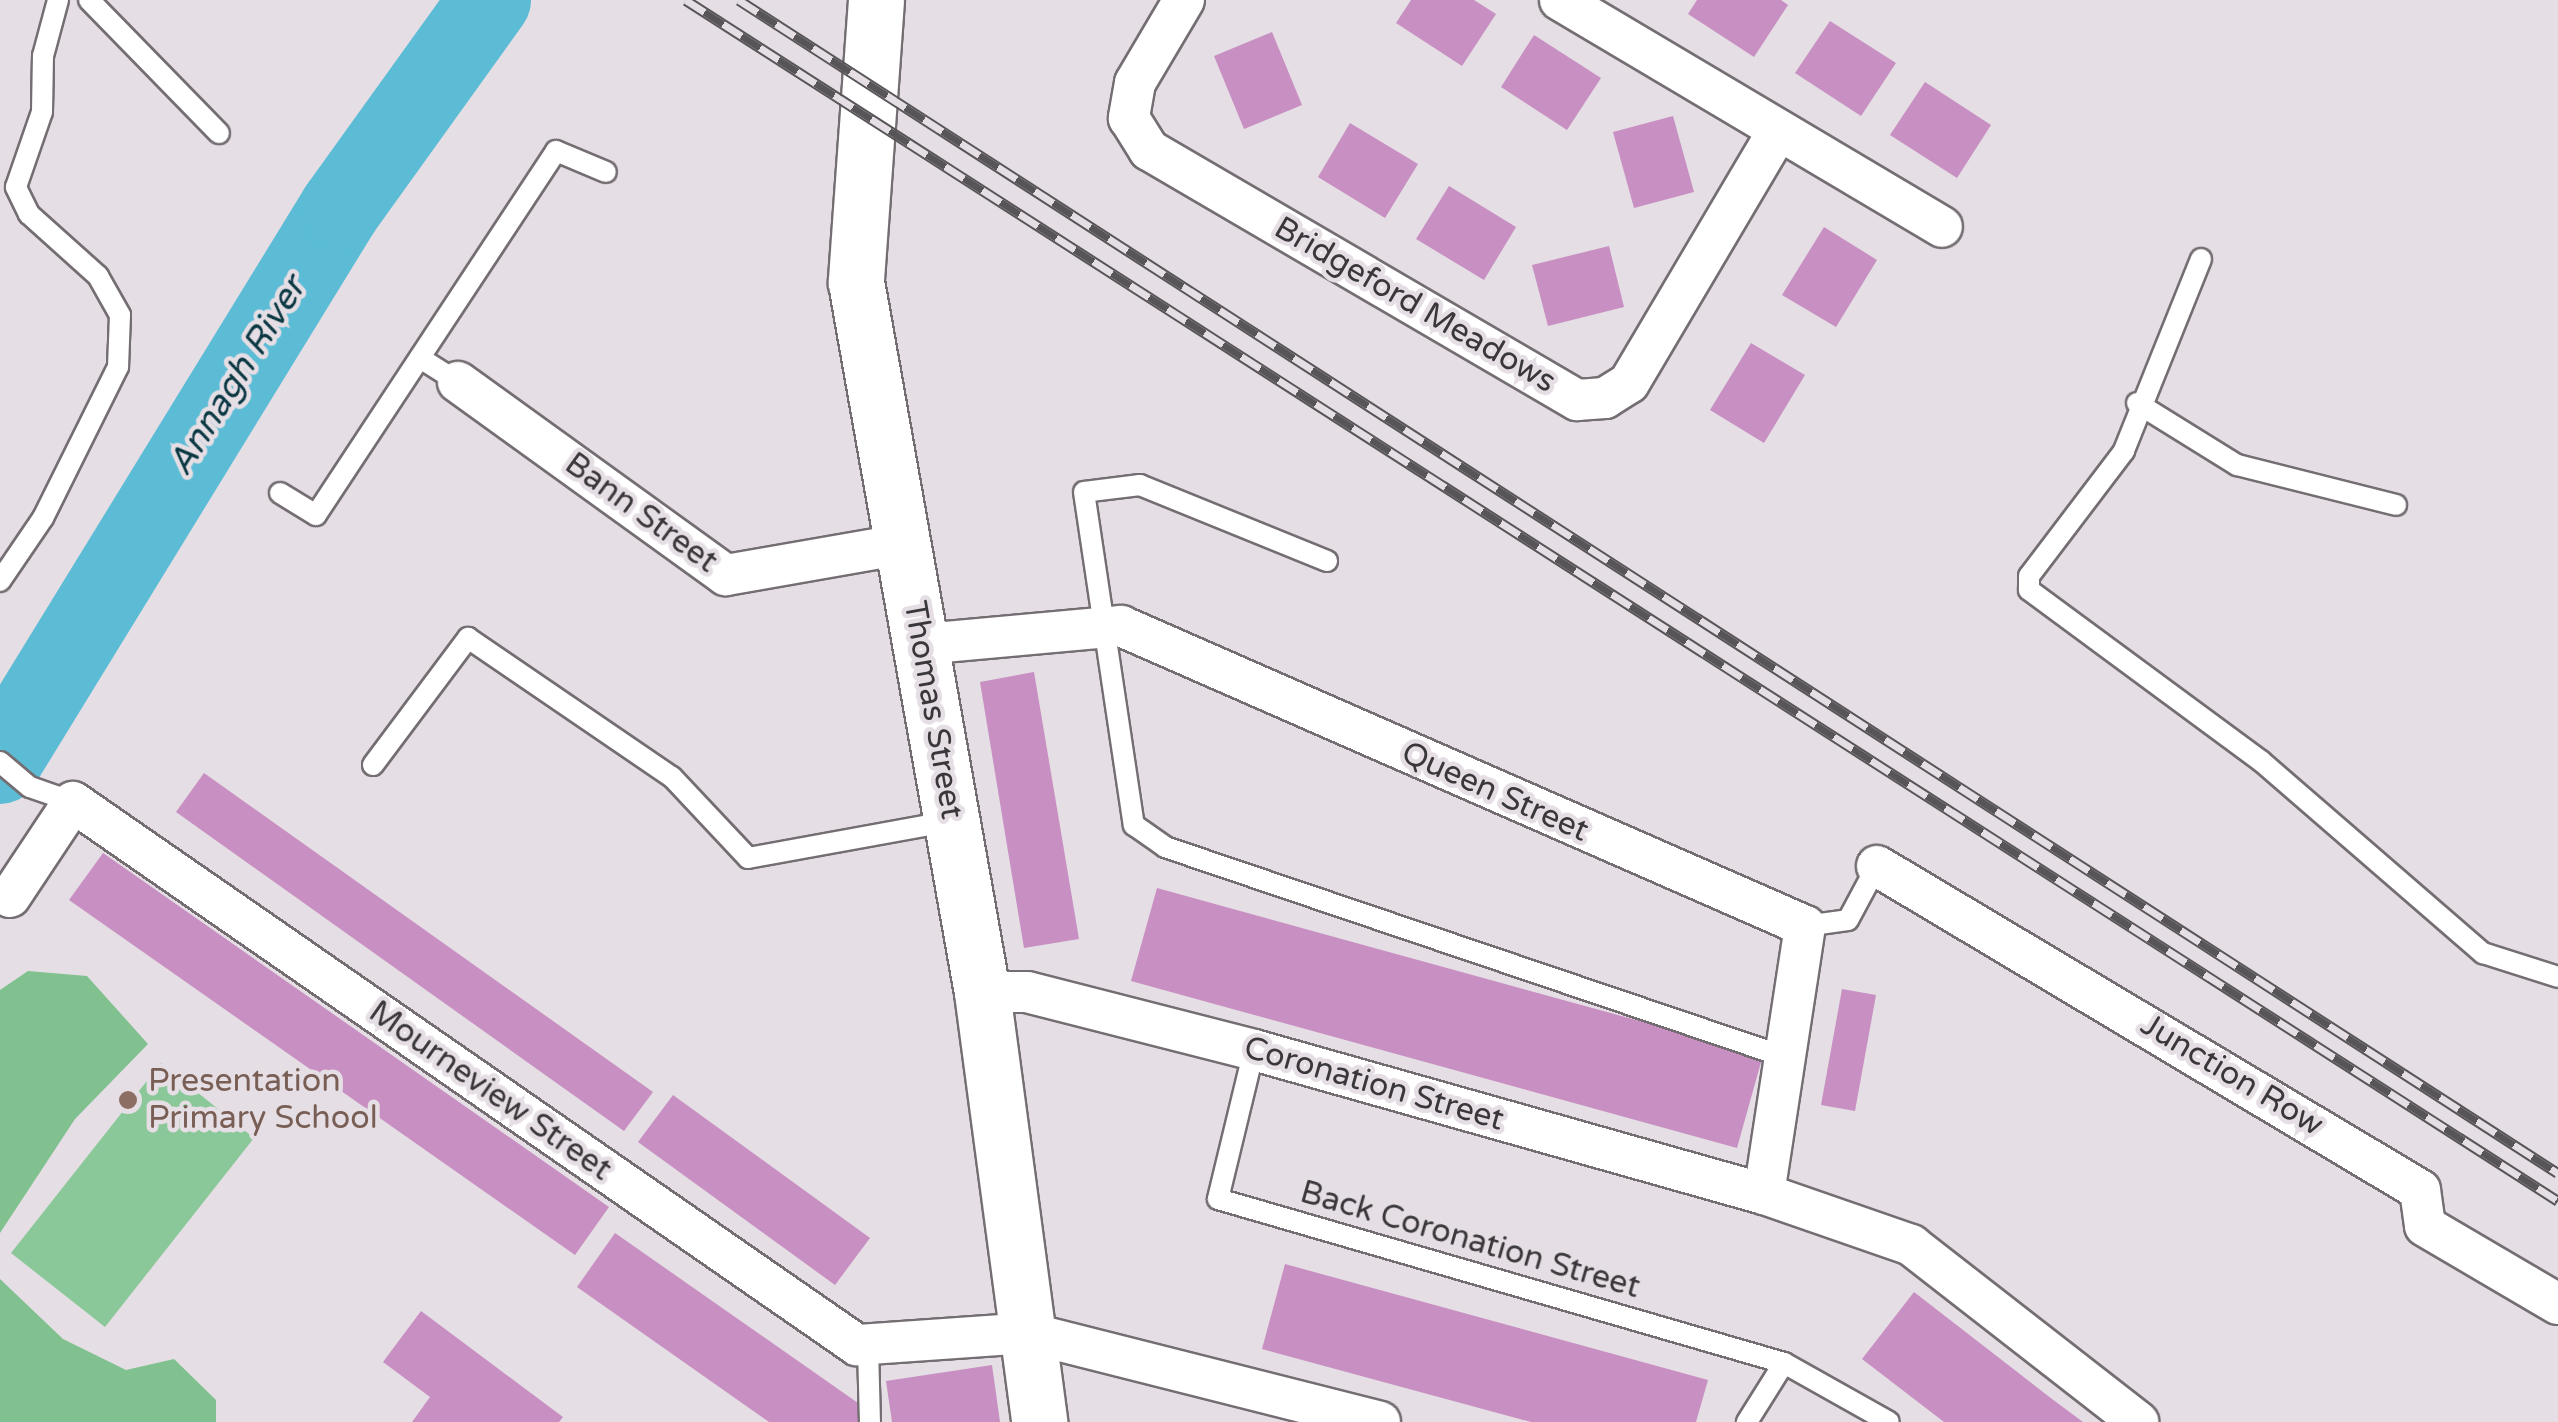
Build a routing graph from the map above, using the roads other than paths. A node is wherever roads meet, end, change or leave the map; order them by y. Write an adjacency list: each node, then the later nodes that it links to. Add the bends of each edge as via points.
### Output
1 (58, 0): 18 (lane, via 42,56 42,112 16,187 28,214 98,276 120,315 118,367 44,518)
2 (89, 0): 7 (lane)
3 (876, 0): 16 (main road, Thomas Street, via 854,239)
4 (1184, 0): 6 (street, Bridgeford Meadows, via 1135,83 1129,118 1150,150 1577,400 1605,398 1629,383)
5 (1560, 0): 6 (street)
6 (1778, 131): 9 (street)
7 (219, 133)
8 (606, 172): 11 (lane, via 556,151)
9 (1942, 227)
10 (2201, 259): 13 (lane)
11 (420, 358): 12 (lane); 14 (lane, via 316,515)
12 (458, 382): 16 (street, Bann Street, via 726,575)
13 (2137, 403): 15 (lane, via 2237,465); 28 (lane, via 2124,452 2029,576 2036,601 2261,761 2483,953)
14 (280, 493)
15 (2396, 505)
16 (903, 544): 20 (main road, Thomas Street)
17 (1327, 561): 19 (lane, via 1140,485 1084,492)
18 (0, 581)
19 (1106, 622): 20 (street); 27 (street, Queen Street); 31 (lane, via 1134,825 1165,846)
20 (922, 644): 24 (main road, Thomas Street)
21 (0, 762): 23 (lane, via 30,786)
22 (374, 765): 24 (lane, via 468,638 672,777 748,858)
23 (74, 802): 26 (street); 35 (street, Mourneview Street, via 833,1336)
24 (952, 820): 29 (main road, Thomas Street)
25 (1877, 866): 27 (lane, via 1848,920); 33 (street, Junction Row, via 2420,1190 2425,1226)
26 (10, 897)
27 (1805, 926): 31 (street)
28 (2558, 976)
29 (982, 992): 30 (street, Coronation Street, via 1027,992); 34 (main road, Thomas Street)
30 (1254, 1050): 32 (street, Coronation Street); 36 (lane, Back Coronation Street, via 1218,1198)
31 (1790, 1058): 32 (street)
32 (1764, 1194): 42 (street, Coronation Street, via 1912,1245)
33 (2558, 1304)
34 (1030, 1333): 35 (street, Mourneview Street); 38 (main road, Thomas Street); 39 (street, Mourneview Street)
35 (868, 1347): 37 (lane)
36 (1784, 1363): 40 (lane); 41 (lane)
37 (870, 1422)
38 (1039, 1422)
39 (1380, 1422)
40 (1747, 1422)
41 (1889, 1422)
42 (2138, 1422)

